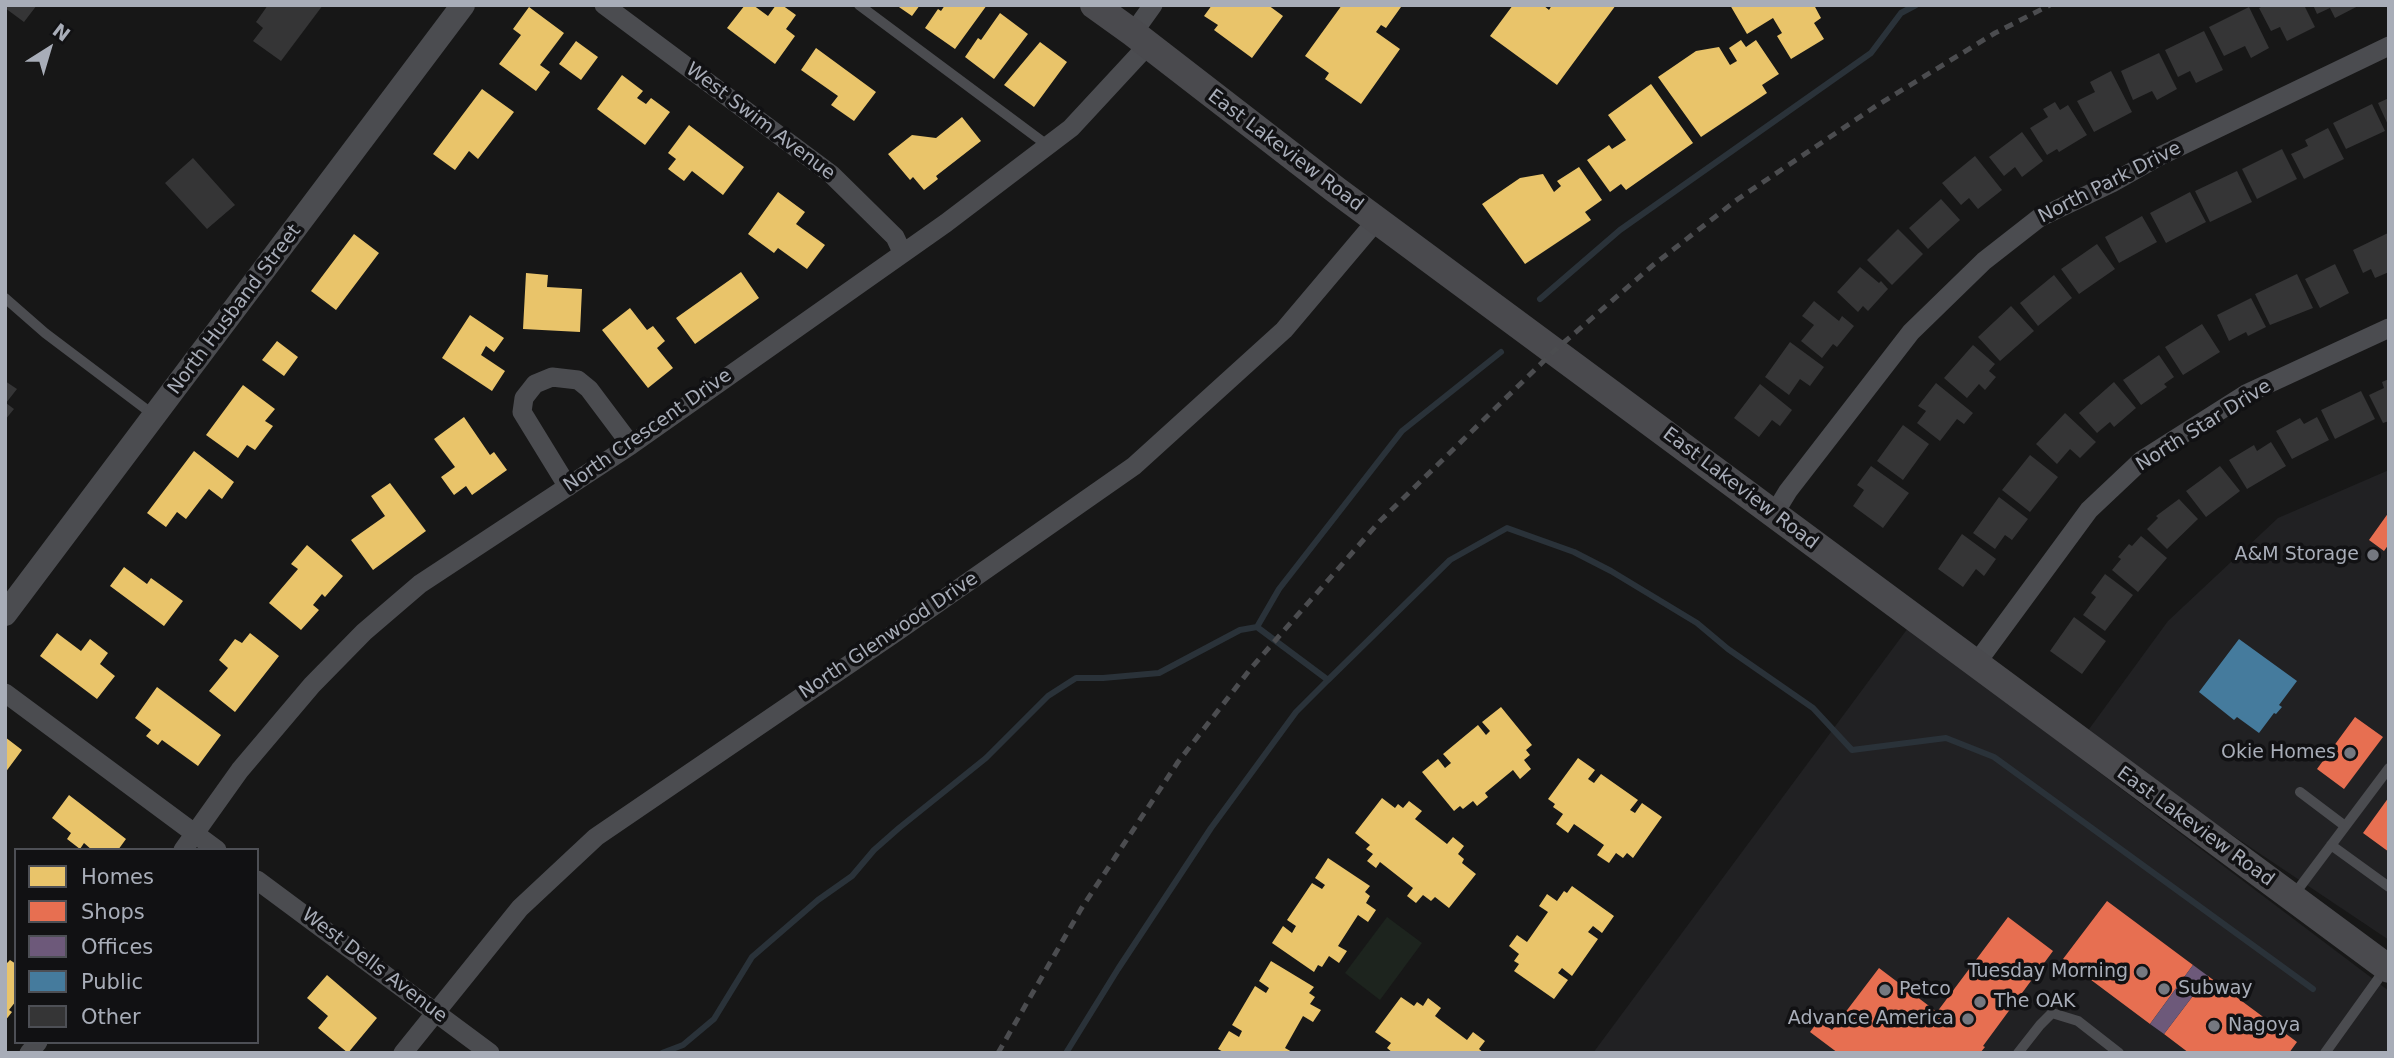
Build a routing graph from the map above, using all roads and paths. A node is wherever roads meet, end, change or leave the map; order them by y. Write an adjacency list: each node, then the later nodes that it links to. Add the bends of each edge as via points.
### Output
1 (463, 5): 13 (street, North Husband Street)
2 (604, 5): 10 (street, West Swim Avenue, via 831,174 895,237)
3 (859, 5): 8 (lane)
4 (1094, 5): 6 (main road, East Lakeview Road)
5 (1153, 5): 6 (street, North Crescent Drive)
6 (1140, 39): 8 (street, North Crescent Drive, via 1071,128); 9 (main road, East Lakeview Road)
7 (2389, 46): 16 (street, North Park Drive, via 2039,218 1984,261 1911,332)
8 (1046, 145): 10 (street, North Crescent Drive)
9 (1377, 220): 16 (main road, East Lakeview Road); 31 (street, North Glenwood Drive, via 1284,330 1134,466 596,837 520,908)
10 (902, 252): 14 (street, North Crescent Drive)
11 (5, 298): 13 (lane)
12 (2389, 328): 18 (street, North Star Drive, via 2246,394 2142,460 2089,510)
13 (155, 416): 17 (street, North Husband Street)
14 (631, 445): 15 (street, North Crescent Drive); 15 (street, via 578,380 552,377 535,384 524,398 522,412)
15 (568, 487): 23 (street, North Crescent Drive, via 420,584 365,632 312,685)
16 (1774, 514): 18 (main road, East Lakeview Road)
17 (5, 614)
18 (1975, 665): 29 (main road, East Lakeview Road)
19 (5, 693): 23 (street)
20 (2389, 768): 22 (lane)
21 (2300, 792): 22 (lane)
22 (2345, 826): 24 (lane)
23 (194, 833): 25 (street, North Crescent Drive); 26 (street)
24 (2331, 845): 28 (lane); 29 (lane)
25 (184, 848)
26 (214, 848)
27 (259, 881): 31 (street, West Dells Avenue)
28 (2389, 887)
29 (2292, 898): 30 (main road, East Lakeview Road)
30 (2384, 962): 36 (lane)
31 (436, 1012): 32 (street, North Glenwood Drive); 33 (street, West Dells Avenue)
32 (403, 1053)
33 (490, 1053)
34 (2018, 1053): 35 (lane, via 2052,1013 2078,1021)
35 (2119, 1053)
36 (2325, 1053)

